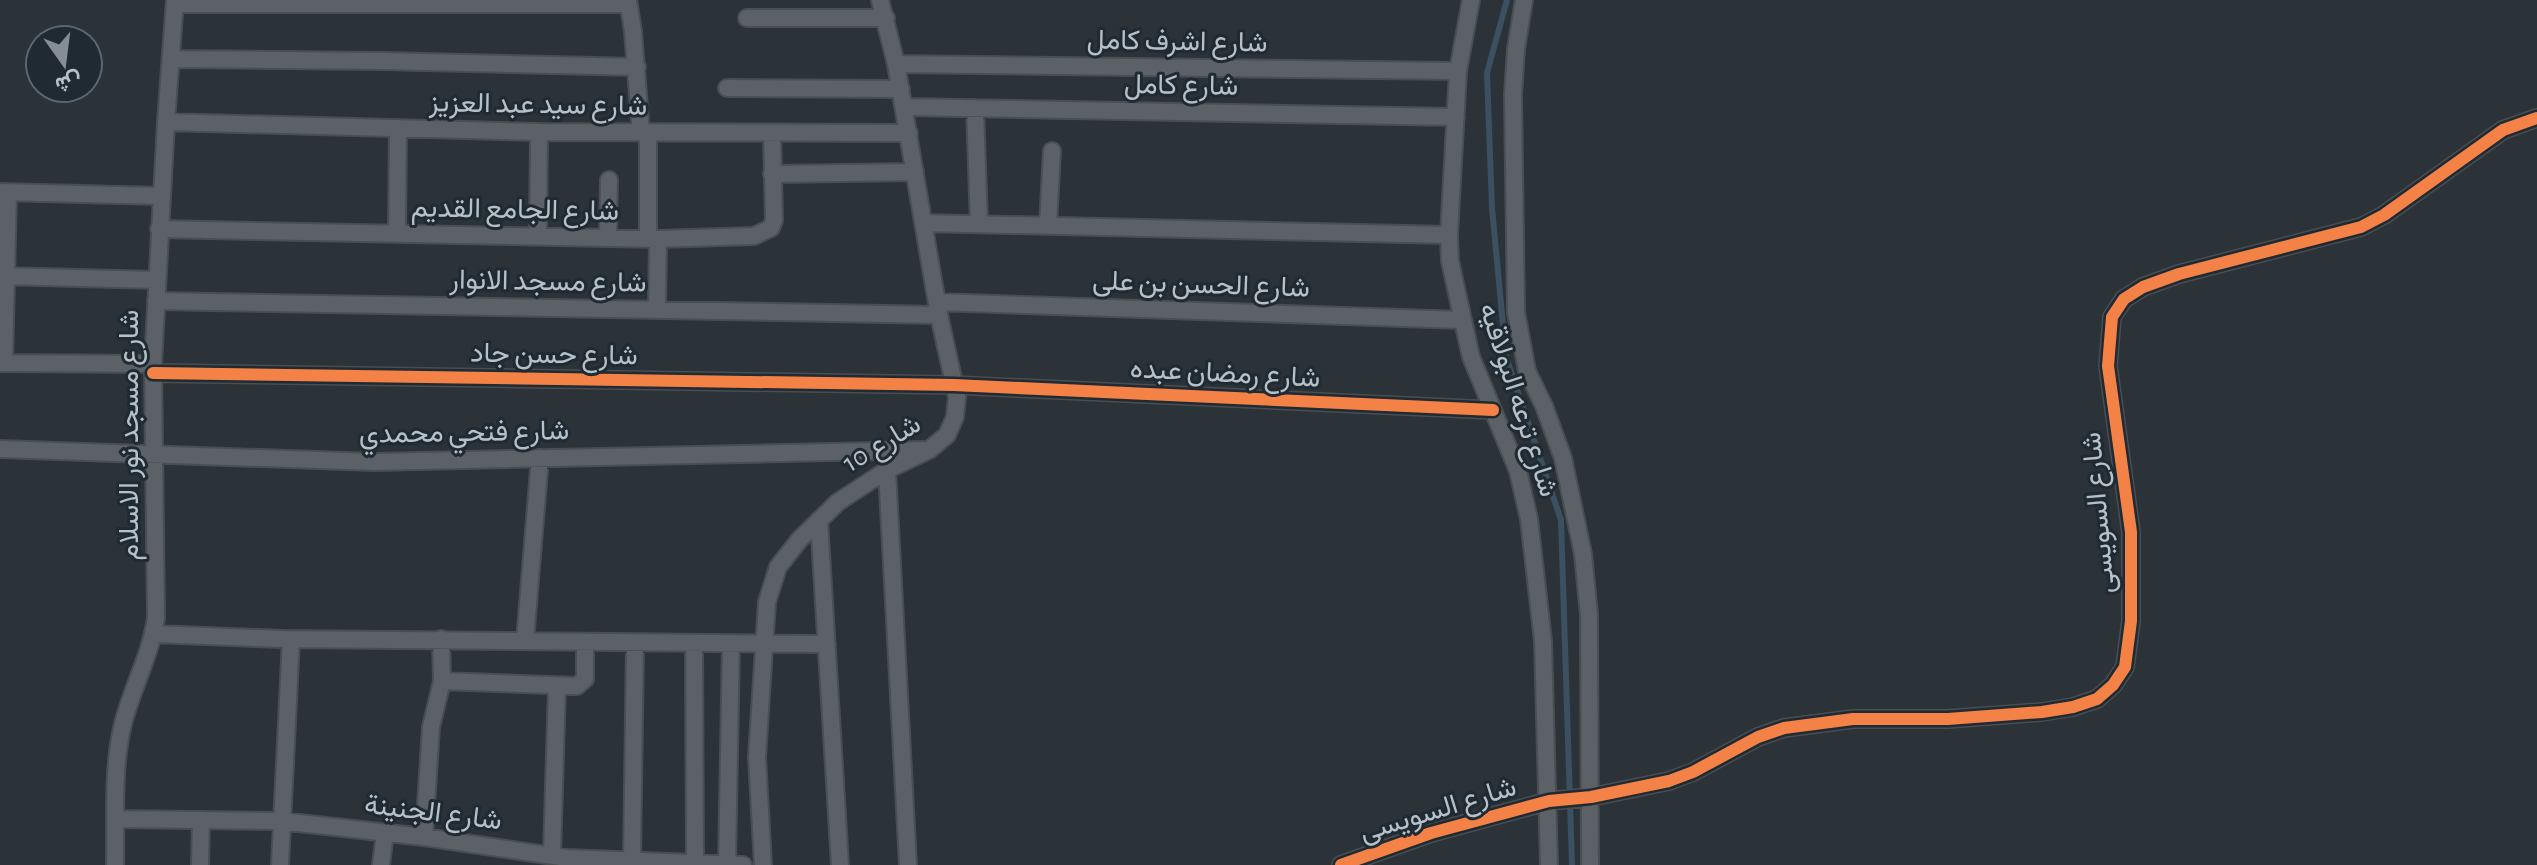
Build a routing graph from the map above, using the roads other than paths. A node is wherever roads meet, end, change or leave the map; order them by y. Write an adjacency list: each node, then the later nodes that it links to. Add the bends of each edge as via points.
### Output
1 (880, 0): 7 (street, شارع 10)
2 (1471, 0): 11 (street, شارع ترعه البولاقيه)
3 (1524, 0): 67 (street, شارع ترعه البولاقيه, via 1513,95 1516,312 1527,371 1563,458 1583,554 1589,615)
4 (175, 2): 5 (street); 8 (street, شارع مسجد نور الاسلام)
5 (628, 2): 10 (street)
6 (747, 18): 7 (street)
7 (886, 18): 9 (street, شارع 10)
8 (171, 59): 10 (street); 18 (street, شارع مسجد نور الاسلام)
9 (896, 64): 11 (street, شارع اشرف كامل); 13 (street, شارع 10)
10 (637, 67): 21 (street)
11 (1458, 71): 16 (street, شارع ترعه البولاقيه)
12 (727, 88): 13 (street)
13 (901, 89): 14 (street, شارع 10)
14 (904, 107): 15 (street, شارع كامل); 23 (street, شارع 10)
15 (975, 108): 16 (street, شارع كامل); 31 (street)
16 (1456, 117): 35 (street, شارع ترعه البولاقيه)
17 (2537, 118): 67 (street, شارع السويسى, via 2503,130 2361,227 2179,274 2124,299 2112,317 2108,366 2131,532 2131,621 2125,667 2097,699 2042,712 1853,719 1784,728 1669,781)
18 (166, 122): 19 (street, شارع سيد عبد العزيز); 29 (street, شارع مسجد نور الاسلام)
19 (398, 128): 20 (street, شارع سيد عبد العزيز); 34 (street)
20 (539, 132): 21 (street, شارع سيد عبد العزيز); 36 (street)
21 (644, 133): 22 (street, شارع سيد عبد العزيز); 38 (street)
22 (772, 133): 23 (street, شارع سيد عبد العزيز); 26 (street, شارع الجامع القديم)
23 (909, 133): 25 (street, شارع 10)
24 (1052, 151): 32 (street)
25 (915, 172): 26 (street); 30 (street, شارع 10)
26 (772, 174): 38 (street, شارع الجامع القديم, via 774,220 763,233)
27 (609, 180): 37 (street)
28 (4, 193): 29 (street); 39 (street)
29 (161, 196): 33 (street, شارع مسجد نور الاسلام)
30 (924, 223): 31 (street); 42 (street, شارع 10)
31 (979, 224): 32 (street)
32 (1048, 226): 35 (street)
33 (159, 229): 34 (street, شارع الجامع القديم); 40 (street, شارع مسجد نور الاسلام)
34 (397, 234): 36 (street, شارع الجامع القديم)
35 (1449, 235): 44 (street, شارع ترعه البولاقيه)
36 (538, 236): 37 (street, شارع الجامع القديم)
37 (608, 238): 38 (street, شارع الجامع القديم)
38 (653, 238): 43 (street)
39 (3, 276): 40 (street); 45 (street)
40 (157, 280): 41 (street, شارع مسجد نور الاسلام)
41 (156, 301): 43 (street, شارع مسجد الانوار); 46 (street, شارع مسجد نور الاسلام)
42 (938, 309): 43 (street, شارع مسجد الانوار); 44 (street, شارع الحسن بن على); 47 (street, شارع 10)
43 (657, 310)
44 (1462, 320): 48 (street, شارع ترعه البولاقيه)
45 (2, 363): 46 (street, شارع حسن جاد)
46 (153, 368): 47 (street, شارع حسن جاد); 51 (street, شارع مسجد نور الاسلام)
47 (954, 385): 48 (street, شارع رمضان عبده); 50 (street, شارع 10, via 955,417 947,435)
48 (1493, 410): 68 (street, شارع ترعه البولاقيه, via 1518,471 1529,519)
49 (0, 449): 51 (street, شارع فتحي محمدي)
50 (929, 450): 52 (street, شارع فتحي محمدي); 53 (street, شارع 10)
51 (154, 455): 52 (street, شارع فتحي محمدي, via 374,462); 55 (street, شارع مسجد نور الاسلام)
52 (540, 458): 58 (street)
53 (887, 470): 54 (street, شارع 10); 85 (street)
54 (819, 520): 63 (street, شارع 10, via 778,567 767,602); 64 (street)
55 (154, 634): 56 (street); 69 (street, شارع مسجد نور الاسلام, via 122,727)
56 (291, 639): 57 (street); 71 (street)
57 (441, 639): 58 (street); 65 (street)
58 (525, 641): 59 (street)
59 (585, 642): 60 (street); 66 (street, via 585,679 577,686)
60 (635, 643): 61 (street); 75 (street)
61 (694, 644): 62 (street); 76 (street)
62 (731, 644): 63 (street); 77 (street)
63 (763, 644): 64 (street); 83 (street, شارع 10, via 757,757)
64 (827, 644): 84 (street)
65 (442, 681): 66 (street); 73 (street, via 431,727)
66 (557, 686): 74 (street)
67 (1588, 797): 68 (street, شارع السويسى); 88 (street, شارع ترعه البولاقيه)
68 (1553, 801): 86 (street, شارع السويسى, via 1431,833); 87 (street, شارع ترعه البولاقيه)
69 (116, 819): 70 (street, شارع الجنينة); 78 (street, شارع مسجد نور الاسلام)
70 (201, 820): 71 (street, شارع الجنينة); 79 (street)
71 (281, 821): 72 (street, شارع الجنينة); 80 (street)
72 (385, 833): 73 (street, شارع الجنينة); 81 (street)
73 (424, 837): 74 (street, شارع الجنينة)
74 (552, 855): 75 (street, شارع الجنينة)
75 (632, 861): 76 (street, شارع الجنينة)
76 (695, 863): 77 (street, شارع الجنينة)
77 (727, 864): 82 (street, شارع الجنينة)
78 (115, 865)
79 (200, 865)
80 (280, 865)
81 (381, 865)
82 (743, 865)
83 (763, 865)
84 (840, 865)
85 (908, 865)
86 (1341, 865)
87 (1549, 865)
88 (1590, 865)

